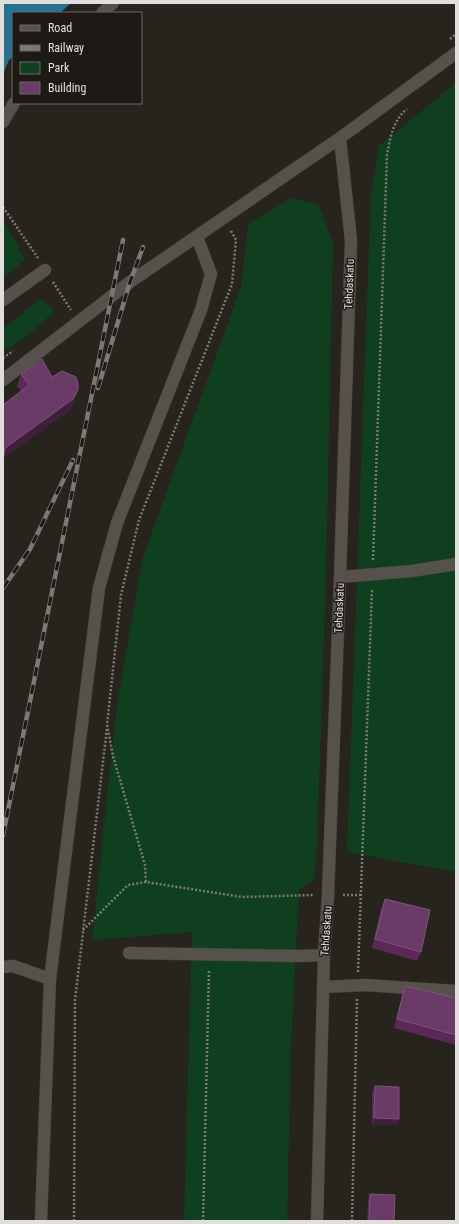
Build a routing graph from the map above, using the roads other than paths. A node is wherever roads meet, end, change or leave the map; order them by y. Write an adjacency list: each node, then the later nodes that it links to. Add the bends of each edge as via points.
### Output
1 (113, 3): 2 (street)
2 (103, 12)
3 (456, 53): 6 (street)
4 (13, 104): 5 (street)
5 (3, 122)
6 (340, 138): 7 (street); 12 (street, Tehdaskatu, via 351,241)
7 (197, 237): 10 (street, via 130,282); 16 (street, via 211,274 201,310 117,523 99,588)
8 (45, 270): 9 (street)
9 (3, 300)
10 (3, 380)
11 (456, 564): 12 (street, via 412,572)
12 (340, 577): 14 (street, Tehdaskatu)
13 (129, 954): 14 (street)
14 (324, 955): 17 (street, Tehdaskatu)
15 (3, 967): 16 (street, via 13,966)
16 (50, 979): 19 (street)
17 (323, 987): 18 (street, via 358,986); 20 (street, Tehdaskatu)
18 (455, 992)
19 (41, 1221)
20 (317, 1221)

